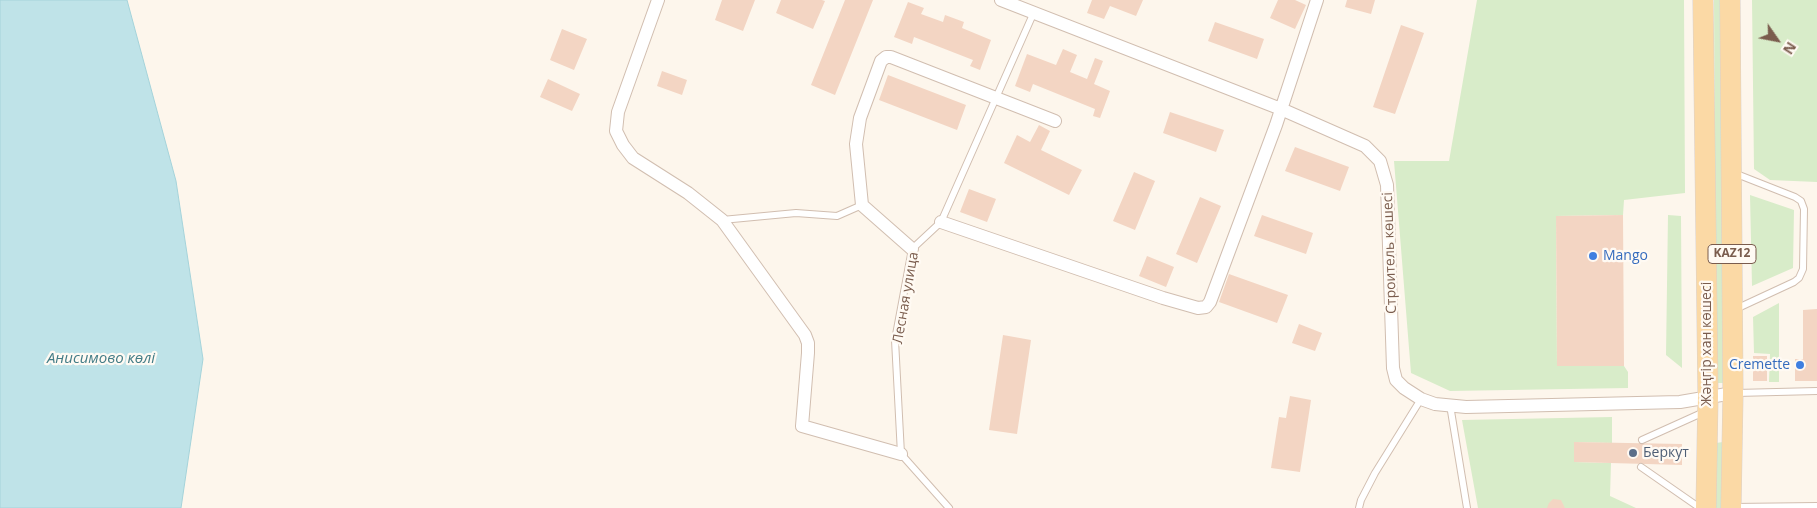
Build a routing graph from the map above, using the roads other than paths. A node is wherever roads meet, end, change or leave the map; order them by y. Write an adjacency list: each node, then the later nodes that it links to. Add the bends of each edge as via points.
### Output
1 (658, 0): 13 (street, via 623,94 616,130 633,158 688,193)
2 (1001, 0): 6 (street, Строитель көшесі)
3 (1317, 0): 9 (street)
4 (1703, 0): 20 (main road, Жәңгір хан көшесі / KAZ12)
5 (1730, 0): 11 (main road, Жәңгір хан көшесі / KAZ12)
6 (1020, 3): 7 (street, Строитель көшесі)
7 (1034, 12): 8 (lane, Лесная улица); 9 (street, Строитель көшесі)
8 (997, 97): 10 (street); 12 (street, via 891,57 886,58 860,118 856,144); 14 (lane, Лесная улица)
9 (1281, 109): 14 (street, via 1206,307 1198,308 1163,298); 19 (street, Строитель көшесі, via 1365,146 1380,161 1387,185 1393,368 1396,380)
10 (1055, 121)
11 (1731, 166): 16 (main road, Жәңгір хан көшесі / KAZ12); 16 (lane, via 1735,174 1795,197 1804,209 1803,269 1799,278 1738,308)
12 (862, 205): 13 (lane, via 837,216 796,213); 15 (street)
13 (722, 220): 23 (street, via 805,335 808,353 802,426)
14 (942, 222): 15 (lane, Лесная улица)
15 (912, 250): 23 (lane, Лесная улица, via 896,340)
16 (1732, 319): 18 (main road, Жәңгір хан көшесі / KAZ12)
17 (1817, 391): 18 (lane)
18 (1733, 393): 20 (street, Строитель көшесі); 26 (main road, Жәңгір хан көшесі / KAZ12)
19 (1421, 398): 21 (street, Строитель көшесі, via 1435,404); 28 (lane, via 1375,472)
20 (1708, 403): 21 (street, Строитель көшесі); 22 (lane); 31 (main road, Жәңгір хан көшесі / KAZ12)
21 (1450, 405): 29 (lane)
22 (1642, 440)
23 (901, 454): 27 (lane)
24 (1641, 467): 30 (lane)
25 (1817, 506): 26 (lane)
26 (1731, 507)
27 (949, 508)
28 (1359, 508)
29 (1467, 508)
30 (1700, 508)
31 (1706, 508)

